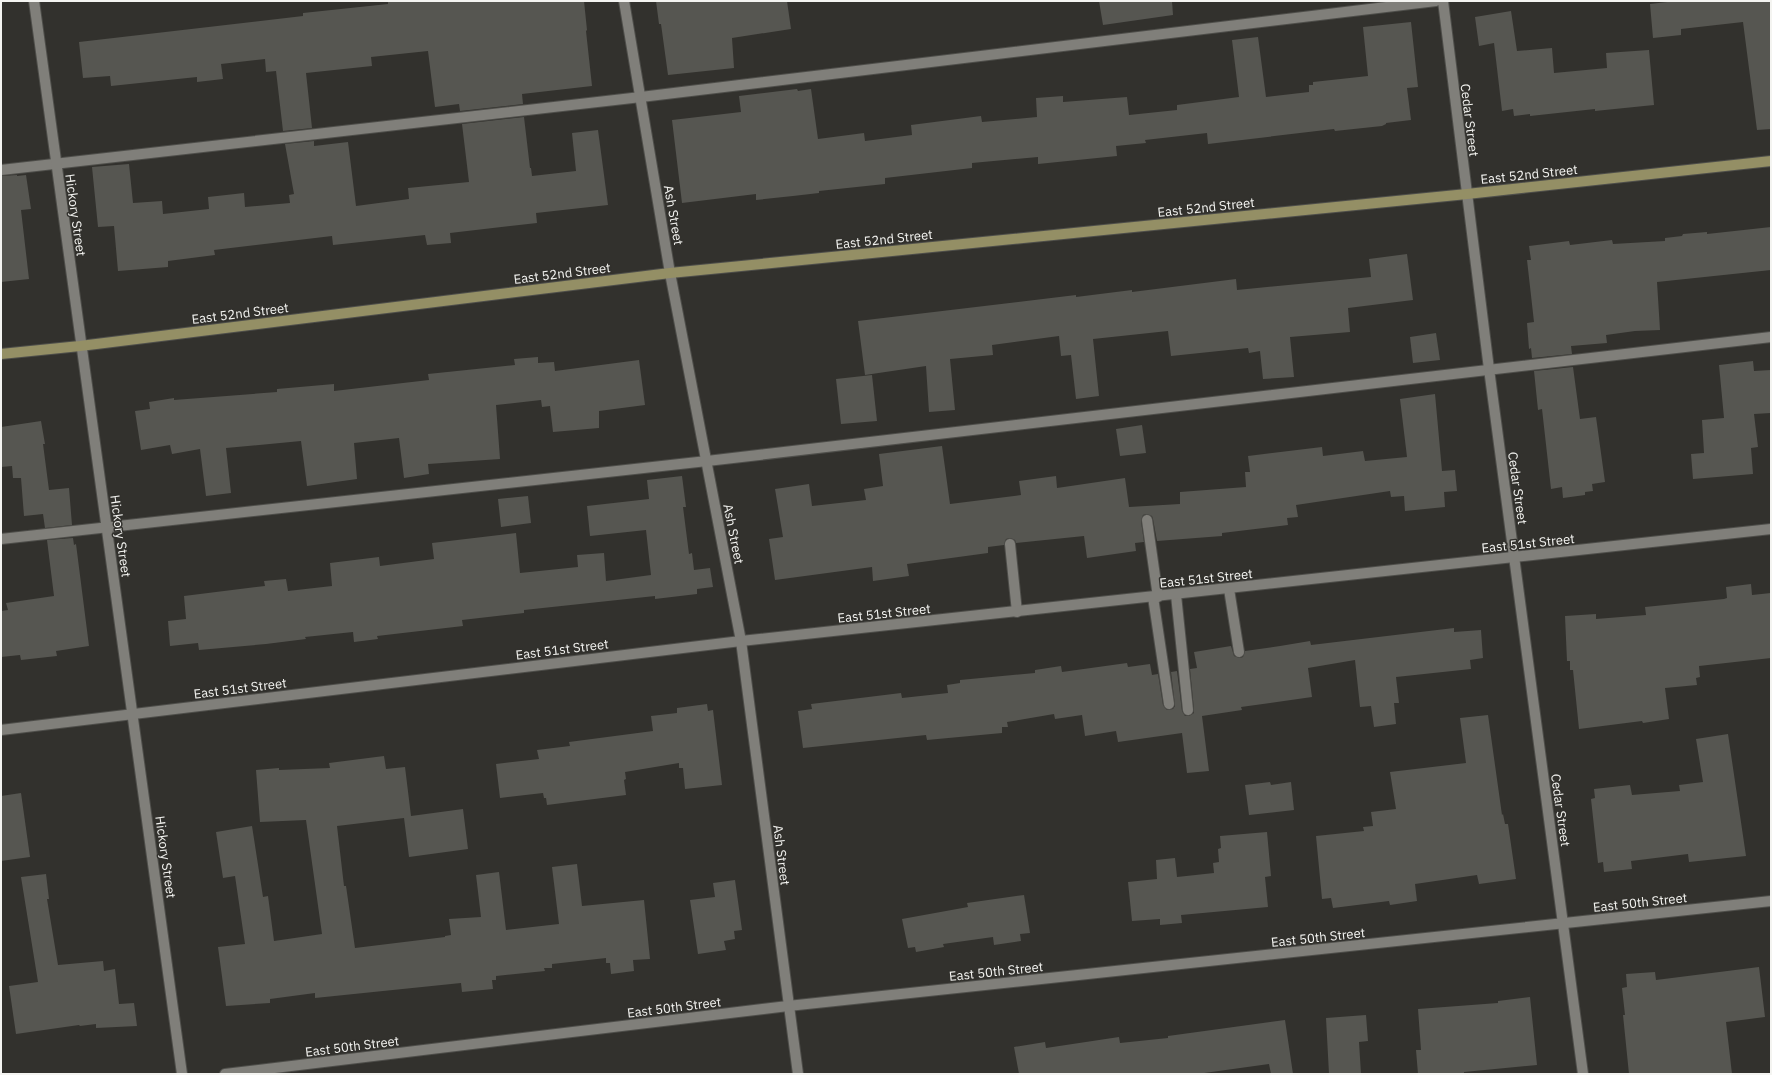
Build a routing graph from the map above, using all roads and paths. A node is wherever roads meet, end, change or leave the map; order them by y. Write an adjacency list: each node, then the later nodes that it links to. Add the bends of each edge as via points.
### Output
1 (34, 1): 7 (street, Hickory Street)
2 (624, 1): 5 (street, Ash Street)
3 (1436, 1): 5 (street)
4 (1443, 1): 9 (street, Cedar Street)
5 (641, 97): 7 (street); 10 (street, Ash Street)
6 (1771, 160): 9 (main road, East 52nd Street)
7 (56, 164): 8 (street); 12 (street, Hickory Street)
8 (1, 170)
9 (1467, 194): 10 (main road, East 52nd Street); 14 (street, Cedar Street)
10 (670, 273): 12 (main road, East 52nd Street); 15 (street, Ash Street)
11 (1771, 337): 14 (street)
12 (80, 346): 13 (main road, East 52nd Street); 17 (street, Hickory Street)
13 (1, 354)
14 (1489, 369): 15 (street); 21 (street, Cedar Street)
15 (707, 460): 17 (street); 26 (street, Ash Street)
16 (1147, 520): 24 (street)
17 (106, 526): 19 (street); 30 (street, Hickory Street)
18 (1771, 529): 21 (street, East 51st Street)
19 (1, 539)
20 (1010, 544): 25 (street)
21 (1514, 558): 22 (street, East 51st Street); 33 (street, Cedar Street)
22 (1229, 589): 23 (street, East 51st Street); 27 (street)
23 (1176, 595): 24 (street, East 51st Street); 29 (street)
24 (1156, 597): 25 (street, East 51st Street); 28 (street)
25 (1017, 612): 26 (street, East 51st Street)
26 (741, 641): 30 (street, East 51st Street); 34 (street, Ash Street)
27 (1239, 652)
28 (1169, 704)
29 (1188, 710)
30 (134, 713): 31 (street, East 51st Street); 35 (street, Hickory Street)
31 (1, 730)
32 (1771, 901): 33 (street, East 50th Street)
33 (1563, 924): 34 (street, East 50th Street); 38 (street, Cedar Street)
34 (788, 1006): 36 (street, East 50th Street); 37 (street, Ash Street)
35 (182, 1074)
36 (225, 1074)
37 (798, 1074)
38 (1583, 1074)

